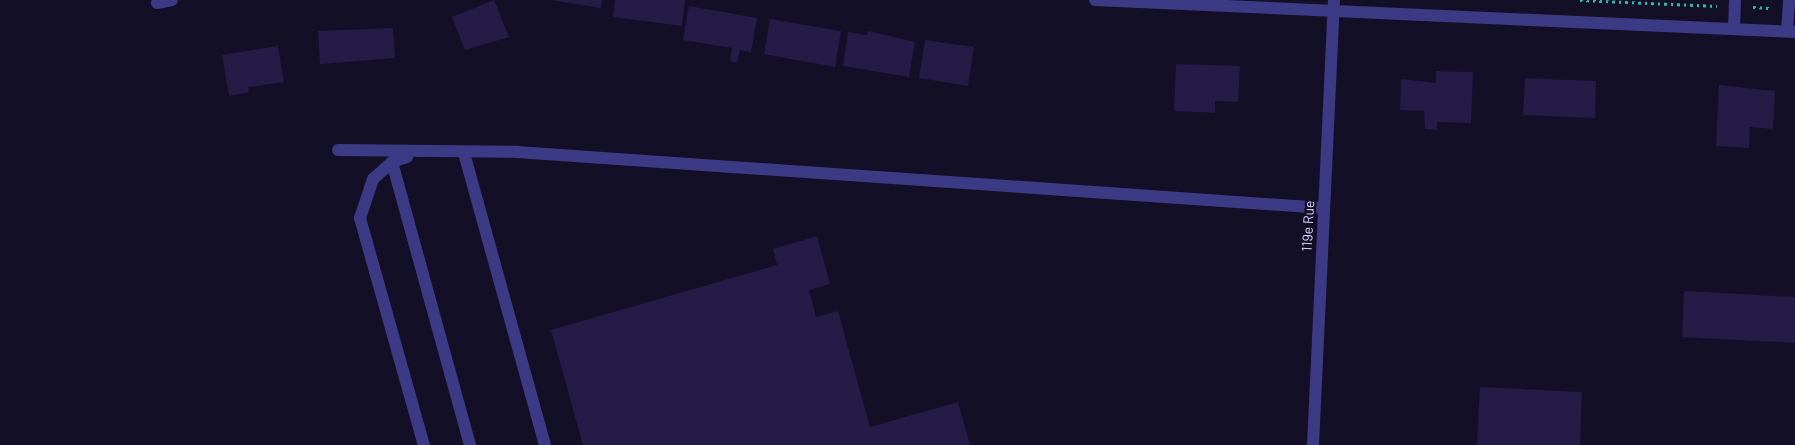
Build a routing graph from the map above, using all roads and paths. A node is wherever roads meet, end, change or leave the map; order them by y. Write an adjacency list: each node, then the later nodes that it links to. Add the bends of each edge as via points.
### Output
1 (172, 0): 4 (street)
2 (1095, 0): 6 (street)
3 (1580, 0): 5 (path)
4 (157, 3)
5 (1735, 3): 7 (path); 8 (street)
6 (1334, 4): 8 (street); 14 (street, 119e Rue)
7 (1789, 4): 9 (street)
8 (1734, 29): 9 (street)
9 (1791, 32)
10 (338, 150): 12 (street)
11 (464, 153): 12 (street); 14 (street, via 517,152 852,172); 17 (street)
12 (414, 154): 13 (street)
13 (392, 162): 15 (street, via 374,179 360,218); 16 (street)
14 (1324, 208): 18 (street, 119e Rue)
15 (424, 445)
16 (470, 445)
17 (545, 445)
18 (1313, 445)

